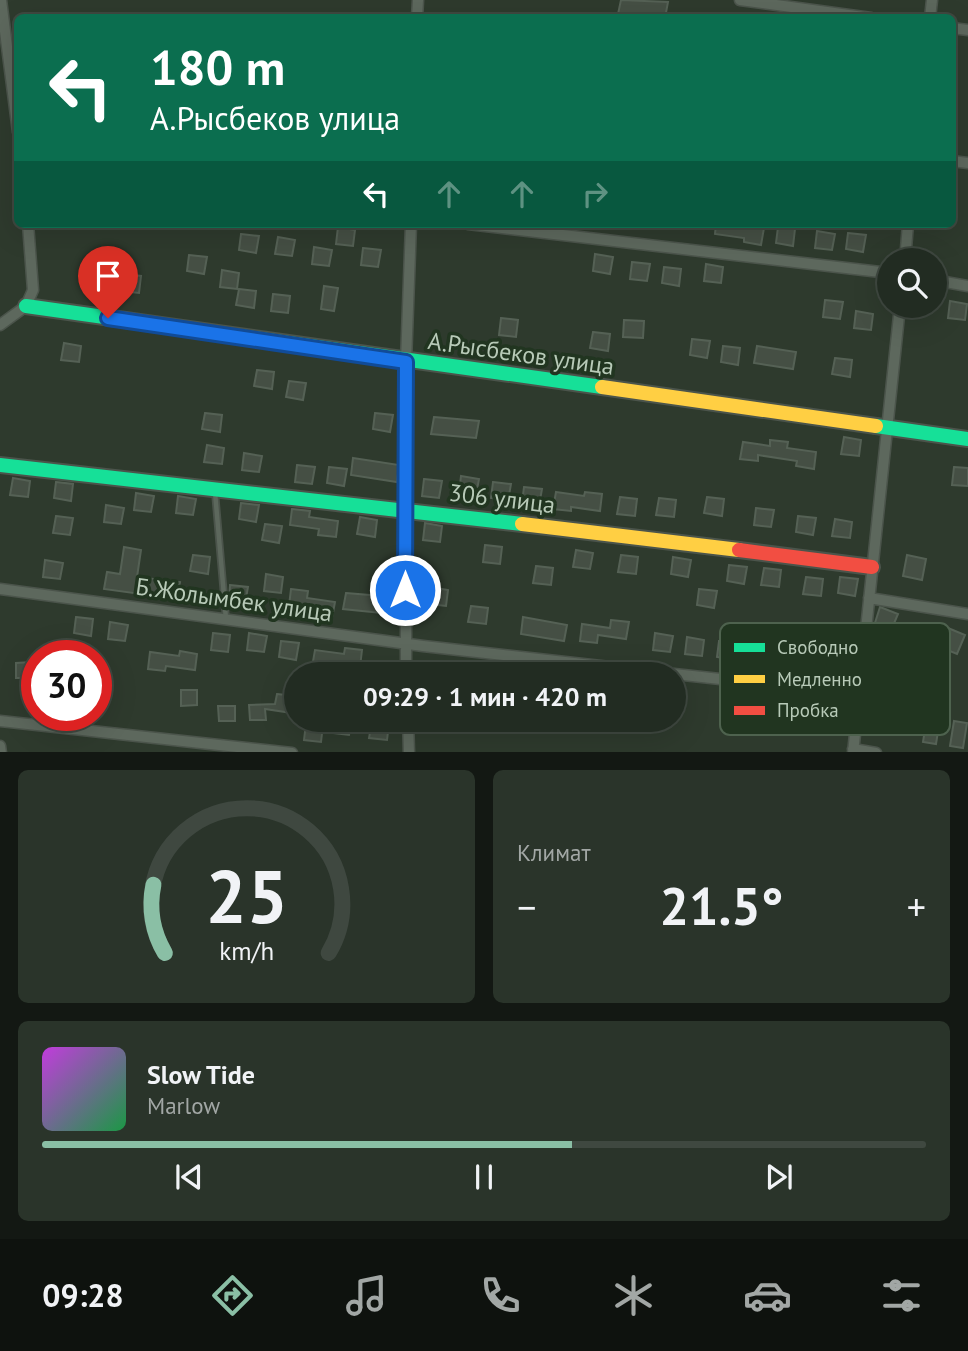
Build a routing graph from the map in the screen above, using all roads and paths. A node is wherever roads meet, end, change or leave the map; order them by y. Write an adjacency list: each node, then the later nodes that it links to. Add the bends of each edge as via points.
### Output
1 (1, 0): 4 (street)
2 (740, 0): 3 (street)
3 (842, 14)
4 (13, 45)
5 (28, 228): 13 (street, via 33,290)
6 (411, 228): 16 (street)
7 (502, 228): 10 (street)
8 (908, 228): 9 (street)
9 (906, 248)
10 (877, 272)
11 (947, 282): 12 (street)
12 (968, 286)
13 (26, 306): 15 (street); 16 (street, А.Рысбеков улица)
14 (899, 318): 17 (street)
15 (0, 325)
16 (406, 362): 17 (street, А.Рысбеков улица); 21 (street)
17 (886, 426): 18 (street, А.Рысбеков улица); 22 (street)
18 (968, 439)
19 (0, 465): 20 (street, 306 улица)
20 (215, 489): 21 (street, 306 улица); 26 (lane)
21 (406, 510): 22 (street, 306 улица); 28 (street)
22 (872, 567): 24 (street)
23 (0, 589): 26 (street, Б.Жолымбек улица)
24 (869, 598): 25 (street); 27 (street)
25 (968, 614)
26 (226, 620): 28 (street, Б.Жолымбек улица)
27 (866, 623)
28 (405, 643): 29 (street); 30 (street, Б.Жолымбек улица)
29 (406, 662)
30 (569, 662)
31 (686, 675): 32 (street, Б.Жолымбек улица)
32 (720, 679)
33 (0, 721): 38 (street)
34 (408, 732): 39 (street)
35 (0, 746): 37 (street)
36 (853, 751): 40 (street)
37 (1, 752)
38 (292, 752)
39 (409, 752)
40 (876, 752)

